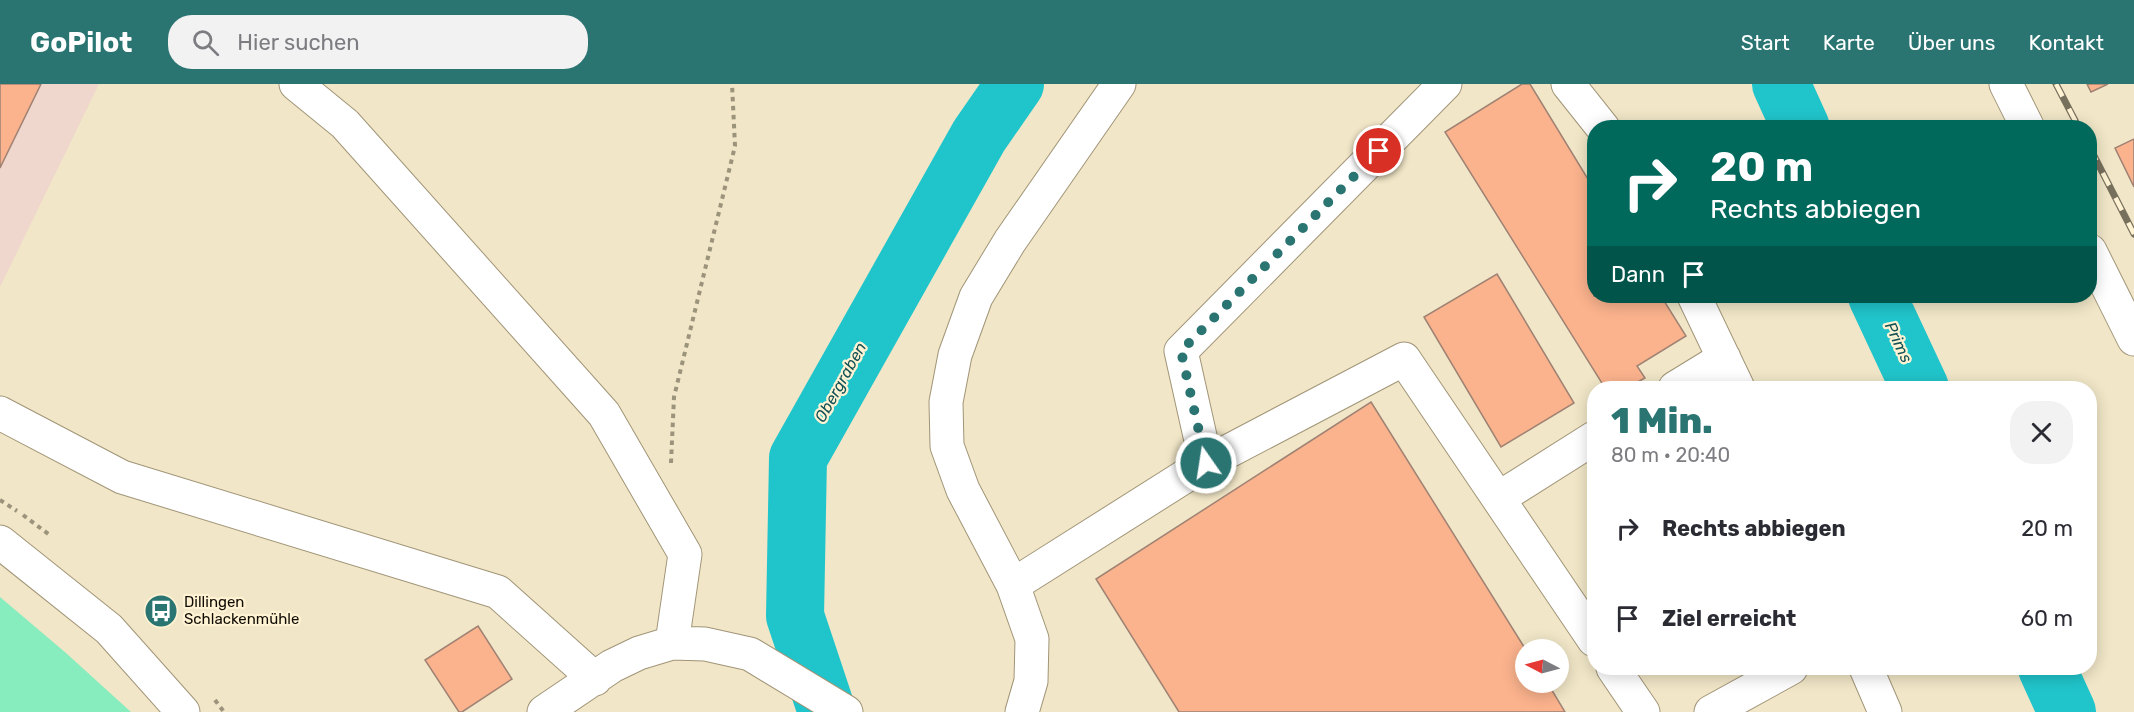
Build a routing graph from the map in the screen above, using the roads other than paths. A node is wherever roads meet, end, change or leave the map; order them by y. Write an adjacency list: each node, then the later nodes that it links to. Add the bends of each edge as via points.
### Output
1 (296, 84): 21 (street, via 345,124 604,414 685,554)
2 (1119, 84): 19 (street, via 976,297 955,355 946,402 947,446 963,490)
3 (1445, 84): 16 (street, via 1181,351)
4 (1568, 84): 6 (street)
5 (2006, 84): 7 (street)
6 (1597, 120)
7 (2024, 120)
8 (2097, 265): 10 (street)
9 (1697, 303): 11 (street)
10 (2134, 339)
11 (1724, 358): 12 (street); 13 (street)
12 (1686, 381)
13 (1735, 381)
14 (0, 413): 25 (street, via 122,477 498,592)
15 (1587, 442): 17 (street)
16 (1206, 463): 17 (street, via 1404,358); 19 (street)
17 (1498, 498): 20 (street)
18 (0, 542): 26 (street, via 109,629)
19 (1013, 585): 29 (street, via 1032,639 1031,681)
20 (1587, 630)
21 (672, 643): 25 (street, via 639,652); 28 (street, via 705,644 750,654)
22 (1618, 675): 30 (street)
23 (1778, 675): 31 (street)
24 (1869, 675): 32 (street)
25 (595, 679): 27 (street)
26 (183, 712)
27 (544, 712)
28 (846, 712)
29 (1022, 712)
30 (1643, 712)
31 (1711, 712)
32 (1885, 712)

